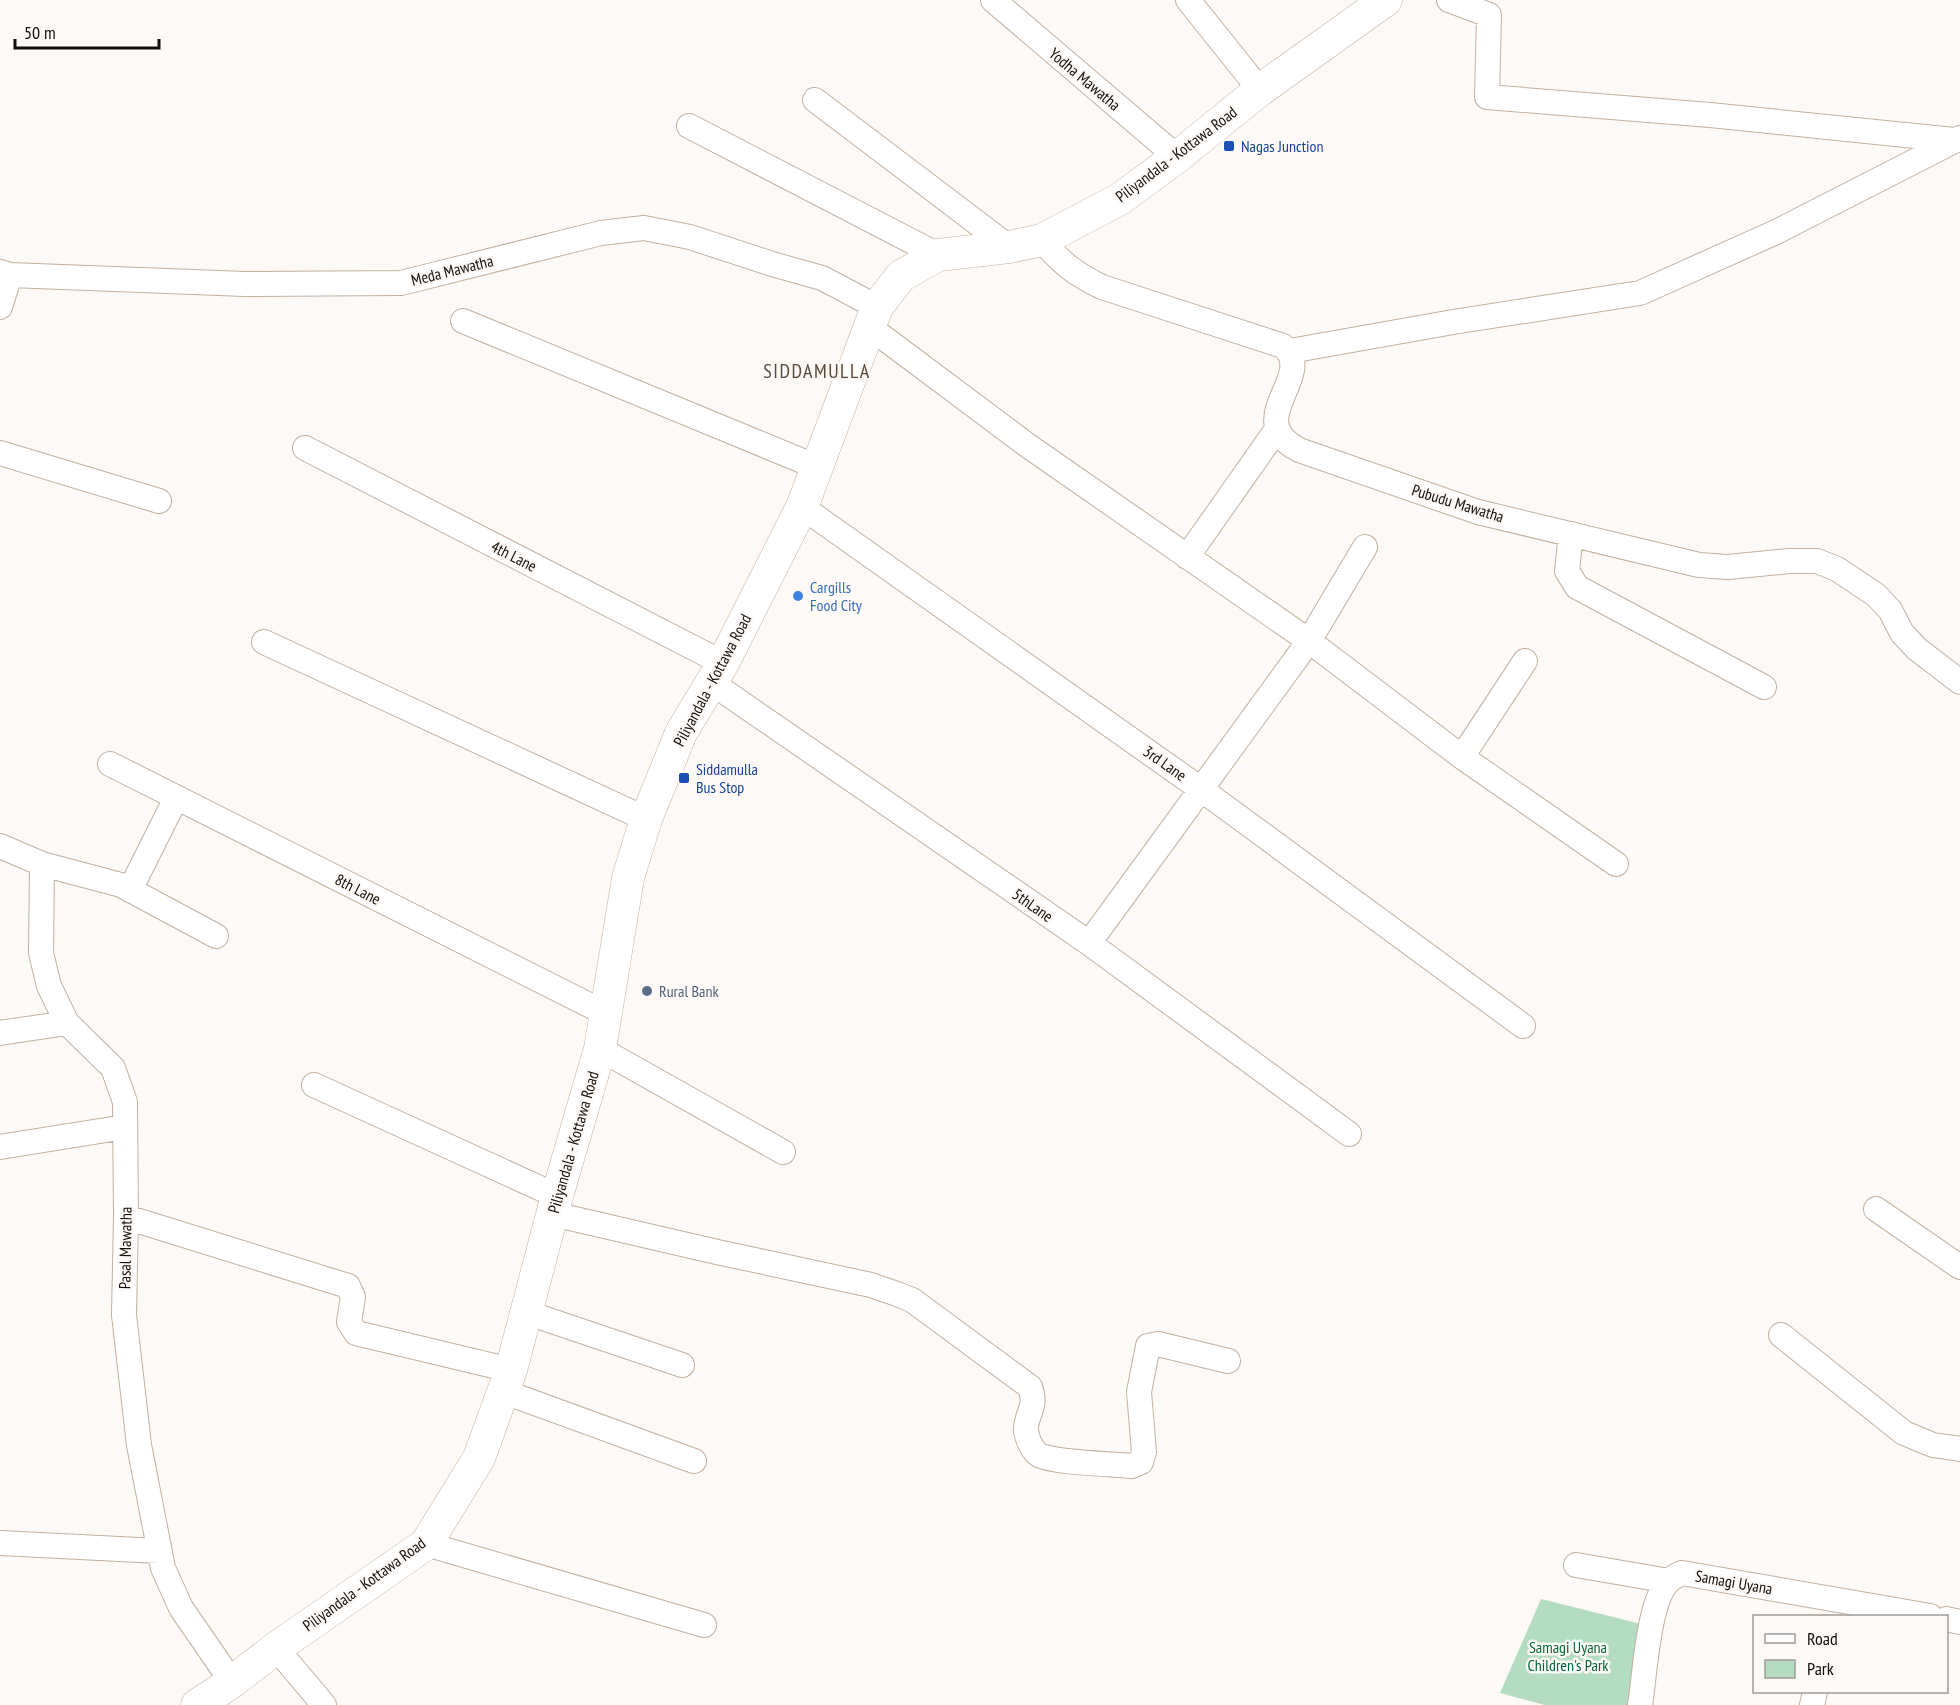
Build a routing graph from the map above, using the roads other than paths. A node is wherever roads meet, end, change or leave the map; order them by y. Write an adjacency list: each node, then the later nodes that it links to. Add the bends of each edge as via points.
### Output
1 (993, 0): 9 (street, Yodha Mawatha)
2 (1188, 0): 5 (street)
3 (1449, 0): 8 (street, via 1489,15 1487,97)
4 (1373, 4): 5 (main road, Piliyandala - Kottawa Road)
5 (1260, 90): 9 (main road, Piliyandala - Kottawa Road)
6 (815, 100): 11 (street)
7 (689, 126): 12 (street)
8 (1957, 139): 17 (street, via 1776,232 1640,293)
9 (1177, 157): 10 (main road, Piliyandala - Kottawa Road, via 1120,199)
10 (1042, 240): 11 (main road, Piliyandala - Kottawa Road); 17 (street, via 1062,263 1101,287 1274,341)
11 (1009, 247): 12 (main road, Piliyandala - Kottawa Road)
12 (938, 255): 15 (main road, Piliyandala - Kottawa Road, via 901,276)
13 (5, 273): 14 (street); 15 (street, Meda Mawatha, via 245,284 401,283 601,233 644,228 690,237 822,278)
14 (0, 307)
15 (872, 317): 21 (main road, Piliyandala - Kottawa Road); 26 (street, Meda Mawatha, via 1027,445)
16 (463, 321): 21 (street)
17 (1290, 351): 18 (street, via 1293,372 1279,403)
18 (1277, 429): 24 (street, Pubudu Mawatha, via 1287,444 1311,454 1478,512); 26 (street)
19 (305, 448): 30 (street, 4th Lane)
20 (0, 453): 22 (street)
21 (817, 467): 23 (main road, Piliyandala - Kottawa Road)
22 (159, 501)
23 (802, 507): 30 (main road, Piliyandala - Kottawa Road); 35 (street, 3rd Lane)
24 (1571, 534): 31 (street, Pubudu Mawatha, via 1699,565 1817,561 1837,569 1876,596 1917,649); 32 (street, via 1567,571 1577,587)
25 (1365, 547): 27 (street)
26 (1187, 557): 27 (street, Meda Mawatha)
27 (1309, 640): 33 (street, Meda Mawatha); 35 (street)
28 (264, 642): 37 (street)
29 (1525, 661): 33 (street)
30 (718, 673): 37 (main road, Piliyandala - Kottawa Road, via 681,733); 43 (street, 5thLane)
31 (1960, 682)
32 (1764, 687)
33 (1462, 757): 40 (street, Meda Mawatha)
34 (110, 764): 36 (street, 8th Lane)
35 (1202, 790): 43 (street); 46 (street, 3rd Lane)
36 (176, 798): 41 (street); 44 (street, 8th Lane)
37 (646, 819): 44 (main road, Piliyandala - Kottawa Road, via 628,878)
38 (0, 846): 39 (street)
39 (42, 864): 41 (street); 45 (street, Pasal Mawatha, via 41,953 49,986)
40 (1616, 864)
41 (130, 890): 42 (street)
42 (216, 936)
43 (1089, 943): 51 (street, 5thLane)
44 (607, 1014): 48 (main road, Piliyandala - Kottawa Road)
45 (66, 1023): 47 (street); 50 (street, Pasal Mawatha, via 113,1068 125,1102)
46 (1523, 1026)
47 (0, 1033)
48 (600, 1049): 53 (street); 54 (main road, Piliyandala - Kottawa Road)
49 (314, 1085): 54 (street)
50 (125, 1128): 52 (street); 56 (street, Pasal Mawatha)
51 (1349, 1134)
52 (0, 1147)
53 (783, 1152)
54 (555, 1205): 58 (main road, Piliyandala - Kottawa Road); 60 (street, via 717,1252 870,1285 912,1300 1030,1386 1034,1398 1026,1431 1038,1455 1054,1459 1132,1466 1141,1462 1144,1452 1139,1392 1148,1346 1158,1344)
55 (1876, 1209): 57 (street)
56 (126, 1217): 62 (street, via 348,1286 353,1297 349,1322 356,1334); 67 (street, Pasal Mawatha, via 124,1315 140,1445)
57 (1960, 1267)
58 (528, 1312): 61 (street); 62 (main road, Piliyandala - Kottawa Road)
59 (1781, 1335): 63 (street, via 1904,1433 1934,1445)
60 (1228, 1361)
61 (682, 1365)
62 (507, 1381): 64 (street); 66 (main road, Piliyandala - Kottawa Road, via 479,1458)
63 (1960, 1449)
64 (694, 1461)
65 (0, 1543): 67 (street)
66 (426, 1544): 73 (street); 74 (main road, Piliyandala - Kottawa Road)
67 (159, 1551): 75 (street, Pasal Mawatha)
68 (1576, 1565): 69 (street)
69 (1668, 1581): 70 (street, Samagi Uyana, via 1682,1573); 77 (street, via 1656,1604)
70 (1857, 1603): 71 (street); 72 (street, Samagi Uyana)
71 (1838, 1615)
72 (1920, 1615)
73 (704, 1625)
74 (276, 1648): 75 (main road, Piliyandala - Kottawa Road); 76 (street)
75 (213, 1697)
76 (324, 1705)
77 (1640, 1705)

